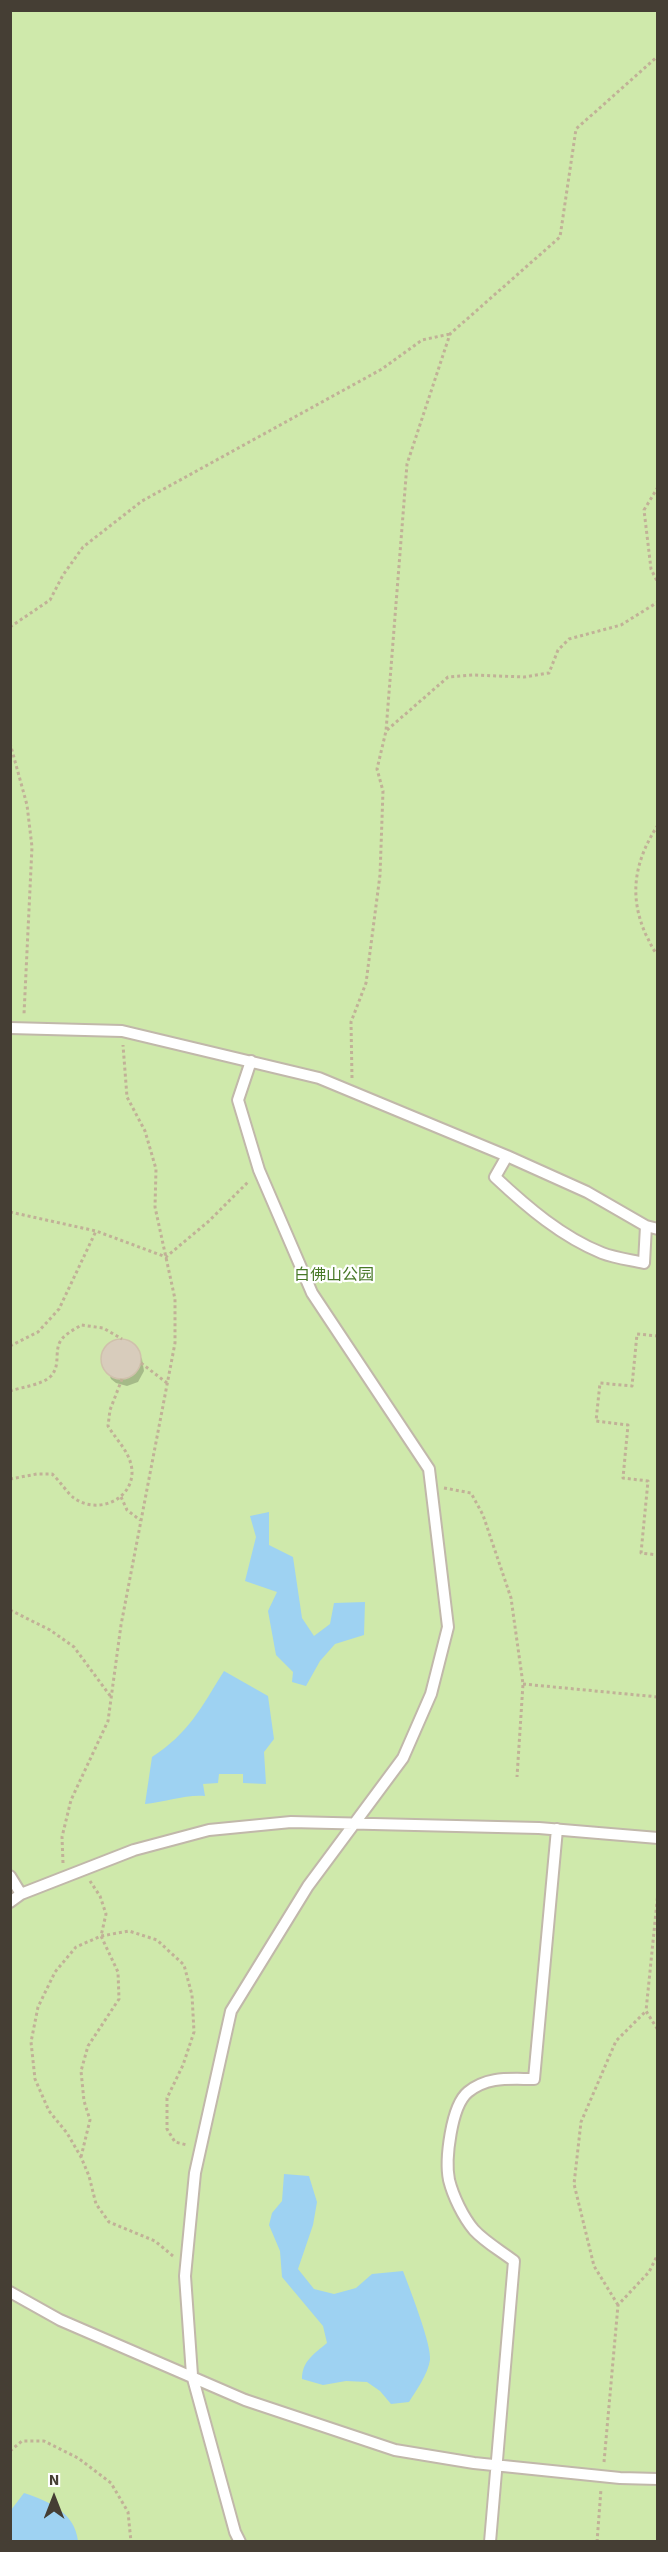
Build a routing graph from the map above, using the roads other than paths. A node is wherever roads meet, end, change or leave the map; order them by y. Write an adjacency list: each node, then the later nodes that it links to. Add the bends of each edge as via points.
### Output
1 (10, 1028): 2 (lane, via 122,1031)
2 (251, 1061): 3 (lane, via 319,1078); 5 (lane, via 238,1100 259,1170 312,1293 429,1469 448,1627 431,1694 403,1758)
3 (507, 1156): 4 (lane); 4 (lane, via 495,1177 558,1229 603,1254 644,1263)
4 (652, 1227)
5 (355, 1823): 6 (lane); 9 (lane, via 291,1822 208,1830 134,1850); 12 (lane, via 308,1886 231,2011 195,2174 185,2276)
6 (557, 1829): 7 (lane); 13 (lane, via 534,2079 494,2078 466,2093 454,2119 448,2151 449,2179 474,2230 514,2261)
7 (657, 1838)
8 (10, 1876): 9 (lane)
9 (21, 1894): 10 (lane)
10 (10, 1902)
11 (10, 2292): 12 (lane, via 60,2320)
12 (193, 2378): 13 (lane, via 245,2400 395,2450); 15 (lane)
13 (496, 2465): 14 (lane); 16 (lane)
14 (657, 2479)
15 (240, 2541)
16 (490, 2541)

